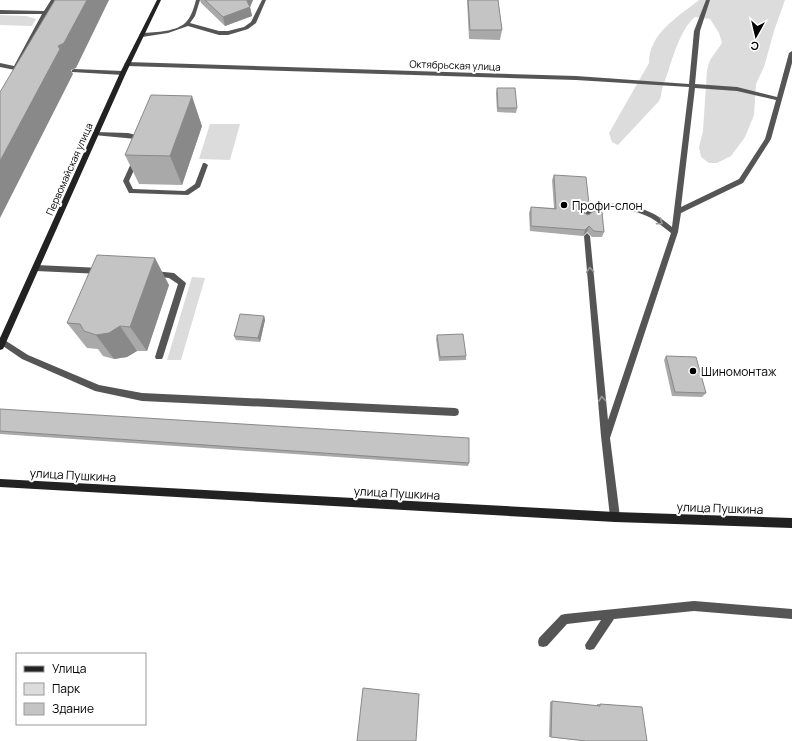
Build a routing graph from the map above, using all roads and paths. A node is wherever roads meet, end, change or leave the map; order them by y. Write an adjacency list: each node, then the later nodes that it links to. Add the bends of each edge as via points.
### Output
1 (53, 0): 7 (lane)
2 (159, 0): 9 (main road, Первомайская улица)
3 (198, 0): 8 (lane)
4 (264, 0): 8 (lane, via 253,23 246,28 219,34)
5 (708, 0): 17 (lane, via 697,31)
6 (0, 12): 7 (lane)
7 (46, 13): 13 (lane)
8 (187, 24): 9 (lane)
9 (142, 36): 11 (main road, Первомайская улица)
10 (792, 53): 18 (lane)
11 (127, 64): 15 (main road, Первомайская улица); 17 (lane, Октябрьская улица, via 576,78)
12 (0, 65): 13 (lane)
13 (15, 68): 16 (lane, via 31,69)
14 (74, 71): 15 (lane)
15 (123, 73): 19 (main road, Первомайская улица)
16 (27, 76)
17 (692, 87): 18 (lane, Октябрьская улица, via 737,89); 21 (lane)
18 (780, 99): 21 (lane, via 768,139 741,181)
19 (96, 134): 20 (lane, via 138,137 142,144 126,182 132,191 186,193 198,185); 25 (main road, Первомайская улица)
20 (205, 165)
21 (679, 211): 23 (lane)
22 (585, 217): 23 (lane, one-way to 23, via 596,208 631,208 651,215)
23 (675, 232): 31 (lane)
24 (587, 236): 31 (lane, one-way to 24)
25 (36, 268): 26 (lane); 28 (main road, Первомайская улица)
26 (108, 272)
27 (147, 274): 29 (lane, via 171,275 182,283)
28 (1, 345): 30 (lane, via 25,358 98,388 142,396)
29 (159, 357)
30 (455, 412)
31 (606, 438): 33 (lane)
32 (0, 483): 33 (main road, улица Пушкина)
33 (615, 517): 34 (main road, улица Пушкина)
34 (792, 523)
35 (612, 614): 36 (lane, via 694,606); 37 (lane, via 565,619); 38 (lane)
36 (792, 614)
37 (543, 642)
38 (590, 645)

